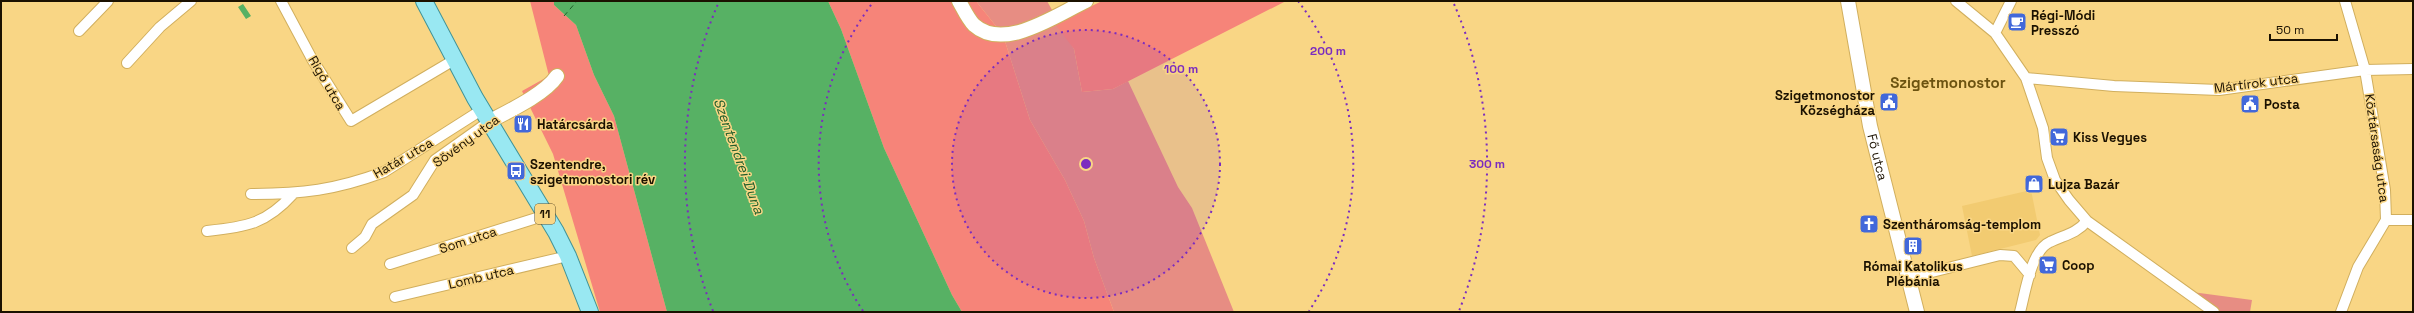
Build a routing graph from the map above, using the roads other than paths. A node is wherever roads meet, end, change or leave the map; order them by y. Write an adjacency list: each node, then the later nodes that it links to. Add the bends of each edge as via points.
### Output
1 (108, 1): 11 (street)
2 (191, 1): 14 (street, via 160,27)
3 (280, 1): 13 (street, Rigó utca, via 351,121)
4 (424, 1): 13 (main road, 11)
5 (959, 1): 6 (main road, via 974,25 993,35 1009,35)
6 (1086, 1)
7 (1848, 1): 31 (main road, Fő utca, via 1870,126)
8 (1956, 1): 12 (street)
9 (2011, 1): 12 (street)
10 (2345, 1): 16 (street, Köztársaság utca)
11 (79, 30)
12 (1995, 33): 18 (street)
13 (454, 60): 19 (main road, 11)
14 (127, 63)
15 (2413, 69): 16 (street, Mártírok utca)
16 (2365, 70): 18 (street, Mártírok utca, via 2219,90 2114,86); 23 (street, Köztársaság utca, via 2385,190)
17 (557, 76): 19 (main road, Sövény utca, via 527,100)
18 (2026, 78): 25 (street, via 2043,128 2047,158 2055,180)
19 (486, 115): 21 (street, Határ utca, via 384,172 334,188); 22 (main road, 11); 27 (street, Sövény utca, via 436,160 413,195 372,224 365,237)
20 (251, 194): 21 (street, Határ utca)
21 (293, 194): 26 (street, via 282,207 264,219 244,226)
22 (546, 215): 28 (main road, 11); 29 (street, Som utca)
23 (2386, 220): 24 (street); 37 (street, Köztársaság utca, via 2358,267)
24 (2413, 220)
25 (2087, 221): 30 (street, via 2066,237 2048,242 2042,248); 36 (street)
26 (207, 231)
27 (352, 248)
28 (568, 256): 32 (street, Lomb utca); 33 (main road, 11)
29 (390, 264)
30 (2030, 274): 31 (street, via 2014,256 2000,255); 35 (street)
31 (1908, 278): 34 (main road, Fő utca)
32 (395, 297)
33 (590, 312)
34 (1917, 312)
35 (2020, 312)
36 (2214, 312)
37 (2341, 312)

